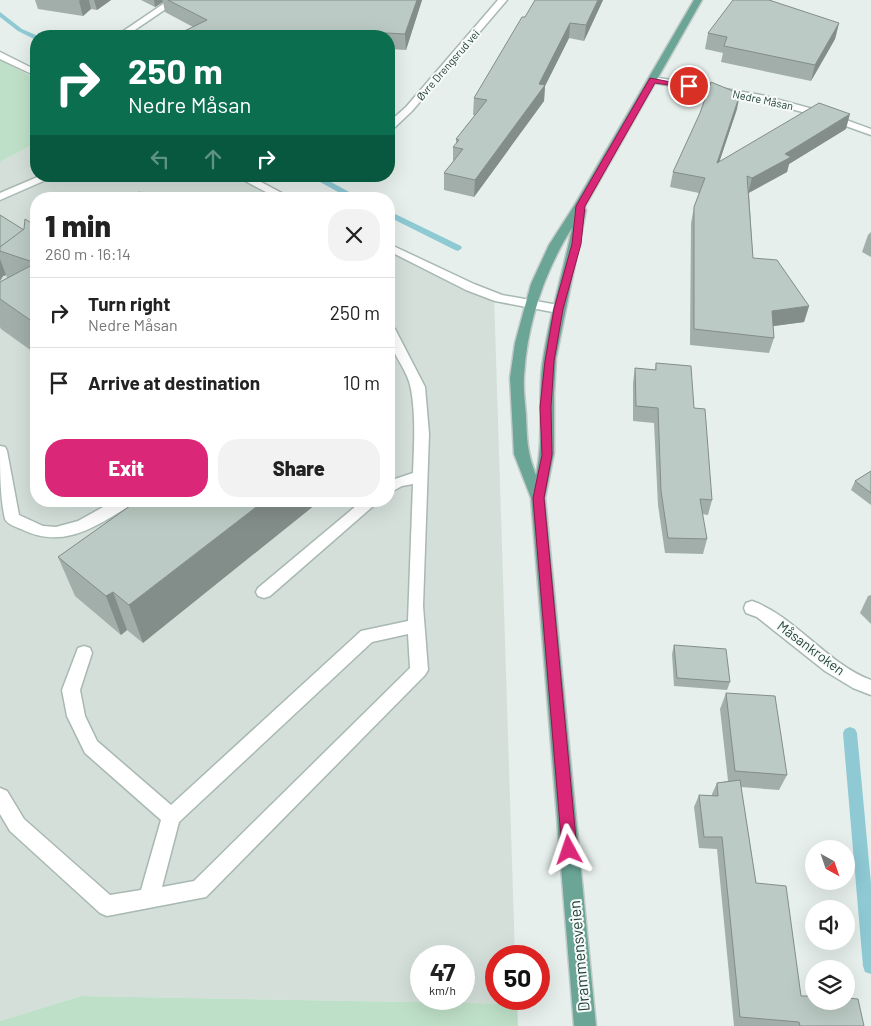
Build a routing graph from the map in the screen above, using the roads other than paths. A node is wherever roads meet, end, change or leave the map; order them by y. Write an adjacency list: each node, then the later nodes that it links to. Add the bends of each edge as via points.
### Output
1 (175, 0): 4 (street)
2 (503, 0): 8 (street, Øvre Drengsrud vei)
3 (698, 0): 7 (main road, Drammensveien)
4 (129, 30)
5 (0, 55): 6 (street)
6 (30, 69)
7 (653, 80): 9 (street, Nedre Måsan, via 760,98 821,114); 14 (main road, Drammensveien)
8 (395, 121)
9 (871, 132)
10 (36, 182): 13 (street)
11 (254, 182): 12 (street)
12 (274, 192)
13 (0, 197)
14 (580, 206): 16 (main road, Drammensveien, via 555,244 537,284); 17 (main road, Drammensveien, via 576,244)
15 (395, 253): 16 (street, via 470,287)
16 (532, 305): 17 (street); 22 (main road, Drammensveien, via 521,344 517,378 518,413 521,454)
17 (558, 309): 22 (main road, Drammensveien, via 546,407 547,455)
18 (395, 340): 20 (street, via 418,387)
19 (0, 450): 23 (street, via 12,518 34,529 55,534 86,524)
20 (421, 478): 21 (street); 27 (street)
21 (395, 484)
22 (538, 498): 33 (main road, Drammensveien)
23 (116, 507)
24 (365, 507): 25 (street)
25 (264, 592)
26 (752, 608): 29 (street, Måsankroken, via 763,612 836,669)
27 (416, 626): 31 (street, via 367,636); 32 (street, via 420,670 199,890)
28 (84, 653): 31 (street, via 71,690 76,716 91,747)
29 (871, 688)
30 (0, 797): 32 (street, via 17,824 107,906)
31 (171, 817): 32 (street)
32 (149, 898)
33 (585, 1026)

